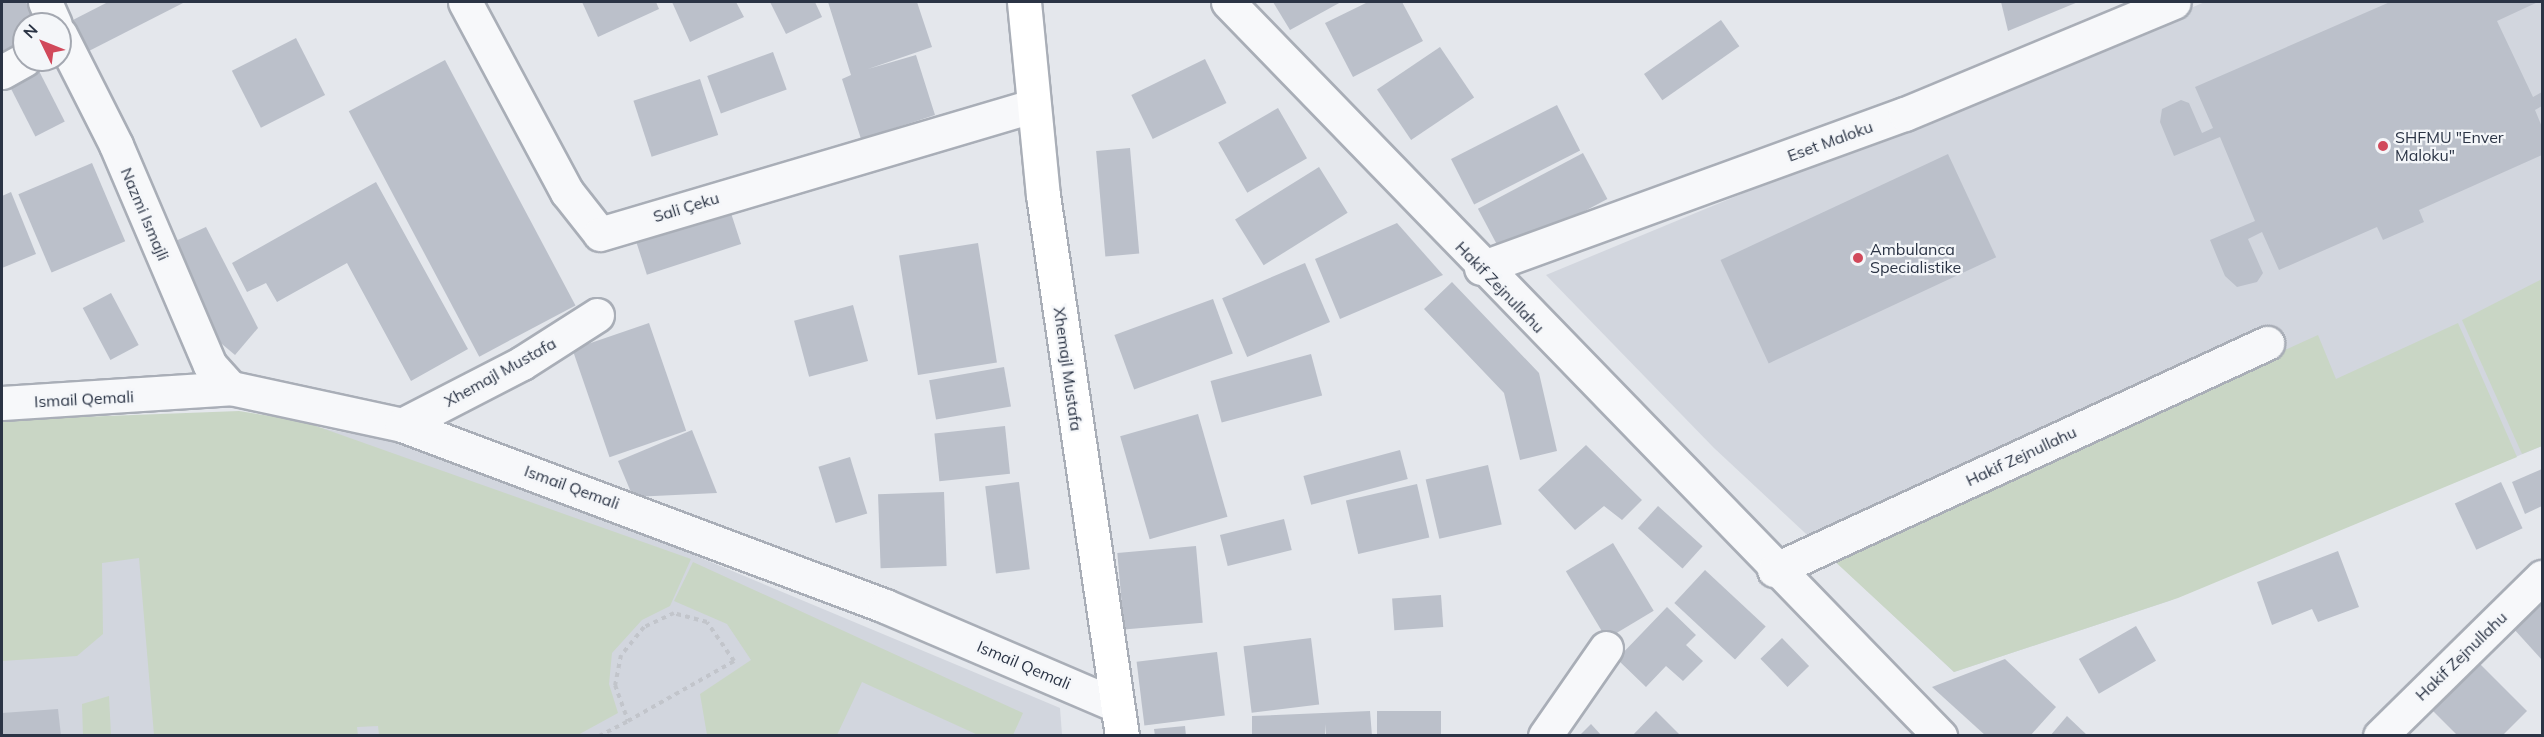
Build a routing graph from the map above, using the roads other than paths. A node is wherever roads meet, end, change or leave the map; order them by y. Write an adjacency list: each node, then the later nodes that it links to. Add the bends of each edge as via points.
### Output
1 (465, 2): 6 (street, Sali Çeku, via 567,192 600,234)
2 (1024, 2): 6 (main road, Xhemajl Mustafa)
3 (1228, 2): 7 (street, Hakif Zejnullahu)
4 (2174, 2): 7 (street, Eset Maloku, via 1905,114)
5 (72, 59): 10 (street, Nazmi Ismajli, via 116,145 210,365)
6 (1032, 106): 16 (main road, Xhemajl Mustafa)
7 (1481, 268): 13 (street, Hakif Zejnullahu)
8 (597, 315): 12 (street, Xhemajl Mustafa, via 522,363)
9 (2267, 343): 13 (street, Hakif Zejnullahu)
10 (231, 388): 11 (street, Ismail Qemali); 12 (street, Ismail Qemali)
11 (2, 403)
12 (402, 425): 16 (street, Ismail Qemali, via 864,598)
13 (1774, 570): 18 (street, Hakif Zejnullahu)
14 (2542, 577): 19 (street, Hakif Zejnullahu)
15 (1606, 648): 17 (street)
16 (1119, 720)
17 (1545, 735)
18 (1940, 735)
19 (2380, 735)

